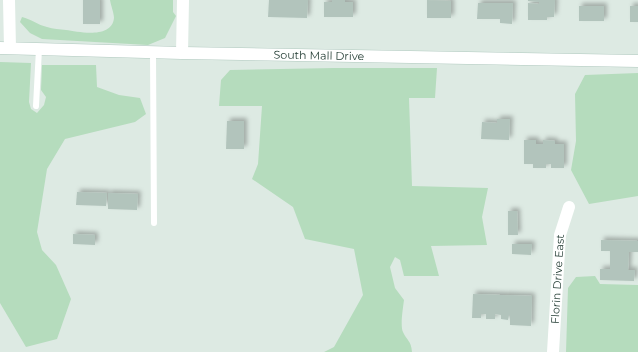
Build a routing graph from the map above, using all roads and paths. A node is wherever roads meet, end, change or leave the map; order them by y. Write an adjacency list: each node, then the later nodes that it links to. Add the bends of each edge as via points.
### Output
1 (9, 0): 3 (street)
2 (183, 0): 6 (street)
3 (5, 48): 4 (street, South Mall Drive)
4 (38, 49): 5 (street, South Mall Drive); 8 (lane)
5 (153, 53): 6 (street, South Mall Drive); 10 (lane)
6 (182, 53): 7 (street, South Mall Drive)
7 (638, 61)
8 (36, 106)
9 (569, 208): 11 (street, Florin Drive East, via 560,235)
10 (154, 223)
11 (553, 352)

